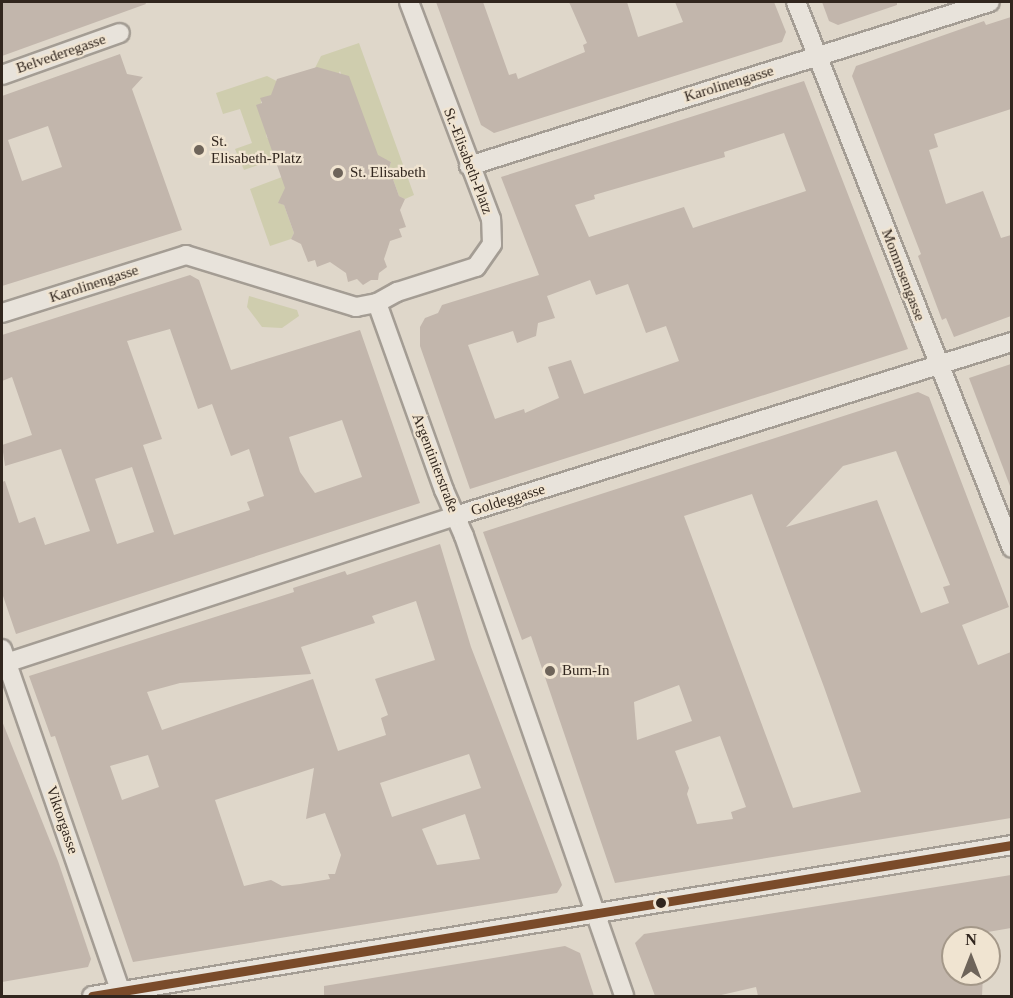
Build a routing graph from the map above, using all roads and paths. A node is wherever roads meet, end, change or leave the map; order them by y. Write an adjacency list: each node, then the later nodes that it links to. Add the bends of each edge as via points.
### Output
1 (409, 2): 7 (street, St.-Elisabeth-Platz)
2 (796, 2): 5 (street, Mommsengasse)
3 (990, 2): 5 (street, Karolinengasse)
4 (120, 33): 6 (street, Belvederegasse)
5 (818, 56): 7 (street, Karolinengasse); 12 (street, Mommsengasse)
6 (2, 75)
7 (469, 166): 9 (street, St.-Elisabeth-Platz, via 492,227 492,244 483,261 470,270 397,292)
8 (186, 255): 9 (street, St.-Elisabeth-Platz, via 350,305); 10 (street, Karolinengasse)
9 (377, 303): 13 (street, Argentinierstraße)
10 (2, 313)
11 (1011, 342): 12 (street, Goldeggasse)
12 (939, 365): 13 (street, Goldeggasse); 14 (street, Mommsengasse)
13 (455, 516): 15 (street, Goldeggasse); 17 (street, Argentinierstraße)
14 (1011, 548)
15 (4, 656): 18 (street, Viktorgasse)
16 (1011, 845): 17 (street)
17 (596, 913): 18 (street); 20 (street, Argentinierstraße)
18 (122, 992): 19 (street)
19 (92, 996)
20 (624, 996)

